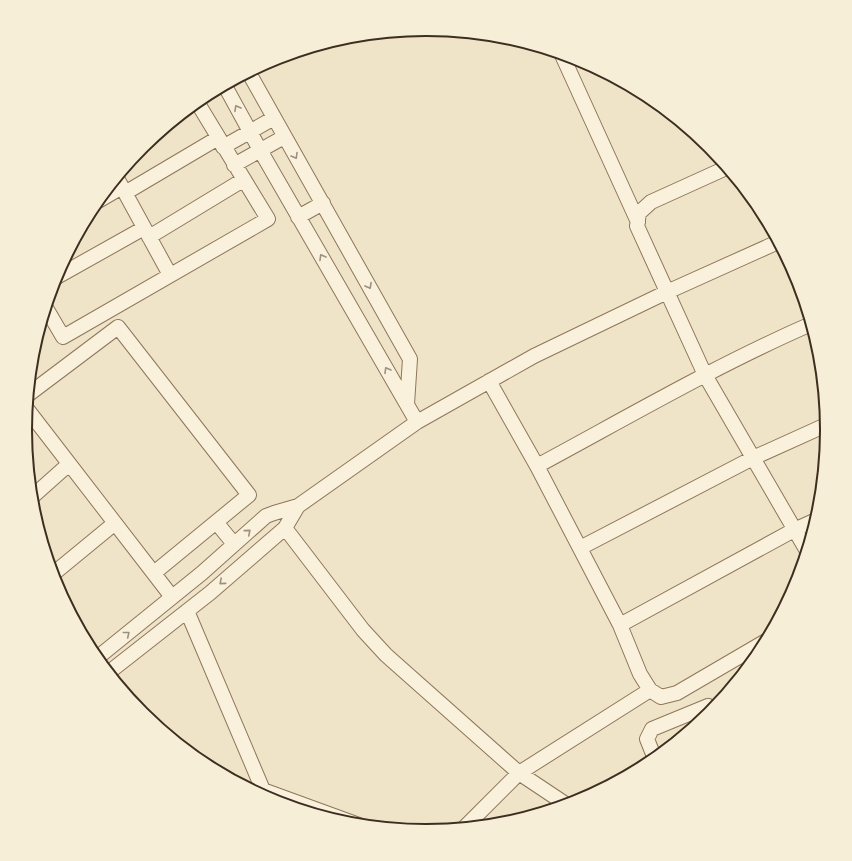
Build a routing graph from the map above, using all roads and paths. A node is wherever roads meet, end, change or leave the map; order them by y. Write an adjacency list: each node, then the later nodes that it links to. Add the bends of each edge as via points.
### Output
1 (565, 61): 16 (street)
2 (251, 77): 5 (street)
3 (227, 91): 6 (street, one-way to 3)
4 (200, 108): 8 (street)
5 (274, 118): 6 (street); 7 (street)
6 (250, 132): 8 (street); 9 (street)
7 (284, 137): 9 (street); 14 (street, one-way to 14)
8 (221, 143): 10 (street); 13 (street)
9 (260, 150): 10 (street); 15 (street)
10 (234, 165): 12 (street)
11 (721, 170): 16 (street, via 651,202 639,213)
12 (243, 180): 17 (street); 20 (street, via 268,219)
13 (121, 186): 17 (street)
14 (323, 203): 15 (street); 27 (street, one-way to 27, via 410,359)
15 (298, 217): 27 (street, one-way to 15)
16 (638, 222): 21 (street, via 637,226)
17 (146, 232): 19 (street); 20 (street)
18 (773, 244): 21 (street)
19 (65, 273)
20 (170, 275): 22 (street, via 63,337)
21 (667, 292): 24 (street); 25 (street, via 534,356)
22 (50, 314)
23 (806, 326): 24 (street)
24 (705, 375): 31 (street); 33 (street)
25 (489, 381): 29 (street); 33 (street)
26 (34, 390): 36 (street, via 118,327 249,495)
27 (407, 404): 29 (street)
28 (33, 416): 32 (street)
29 (417, 422): 35 (street)
30 (820, 428): 31 (street)
31 (753, 458): 40 (street); 43 (street)
32 (69, 464): 34 (street); 37 (street)
33 (537, 466): 43 (street)
34 (37, 492)
35 (298, 506): 39 (street); 41 (street, one-way to 35, via 266,516)
36 (216, 522): 41 (street); 45 (street)
37 (115, 523): 44 (street); 45 (street)
38 (809, 523): 40 (street)
39 (285, 528): 47 (street, one-way to 47); 55 (street, via 363,630 386,655)
40 (794, 530): 42 (street); 48 (street)
41 (234, 544): 46 (street)
42 (803, 545)
43 (580, 548): 48 (street)
44 (58, 570)
45 (154, 573): 46 (street)
46 (172, 597): 50 (street, one-way to 46)
47 (187, 611): 51 (street); 56 (street)
48 (620, 625): 52 (street, via 640,674)
49 (755, 647): 52 (street, via 677,693 661,697)
50 (102, 654)
51 (113, 669)
52 (650, 690): 55 (street)
53 (708, 706): 54 (street, via 652,729 647,739)
54 (652, 753)
55 (519, 773): 58 (street); 60 (street)
56 (264, 790)
57 (266, 791): 59 (street)
58 (561, 801)
59 (312, 808)
60 (470, 822)

